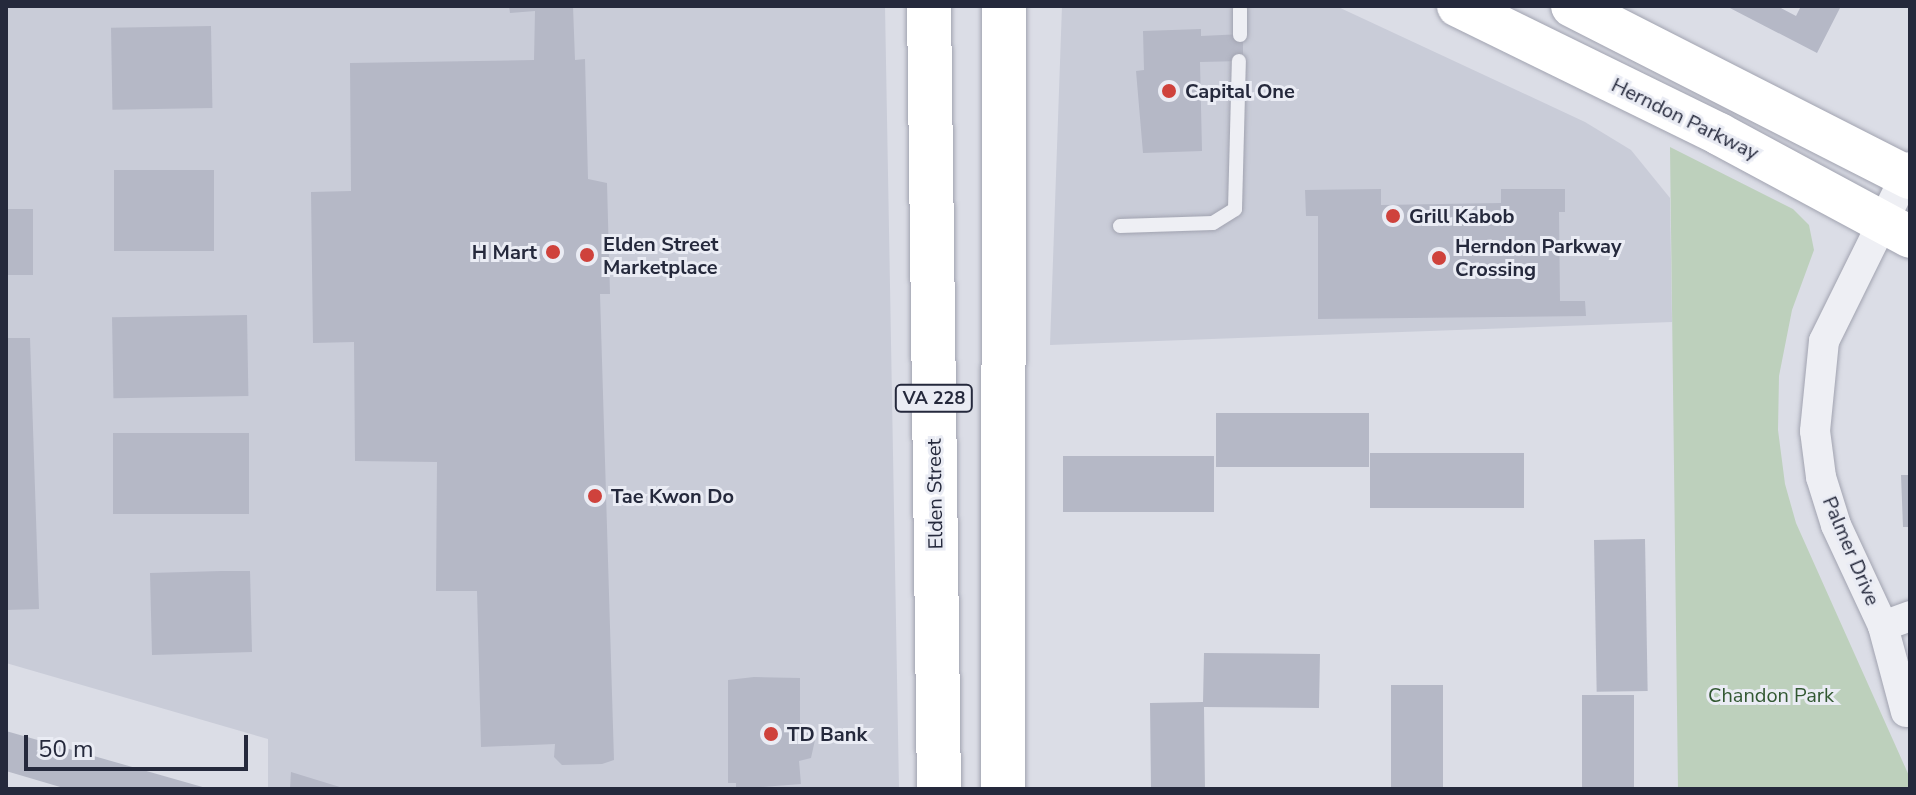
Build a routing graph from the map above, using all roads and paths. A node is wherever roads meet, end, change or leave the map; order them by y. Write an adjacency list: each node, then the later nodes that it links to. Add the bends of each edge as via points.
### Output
1 (929, 6): 13 (main road, Elden Street / VA 228)
2 (1004, 6): 14 (main road, VA 228)
3 (1458, 6): 10 (main road, Herndon Parkway, via 1719,134)
4 (1572, 6): 8 (main road)
5 (1240, 9): 6 (lane)
6 (1240, 35)
7 (1239, 61): 9 (lane, via 1235,209 1213,223)
8 (1908, 173): 10 (street, Palmer Drive)
9 (1120, 226)
10 (1896, 229): 11 (street, Palmer Drive, via 1824,341 1815,431 1821,477 1836,525)
11 (1896, 621): 12 (street, Palmer Drive)
12 (1906, 712)
13 (939, 789)
14 (1003, 789)

